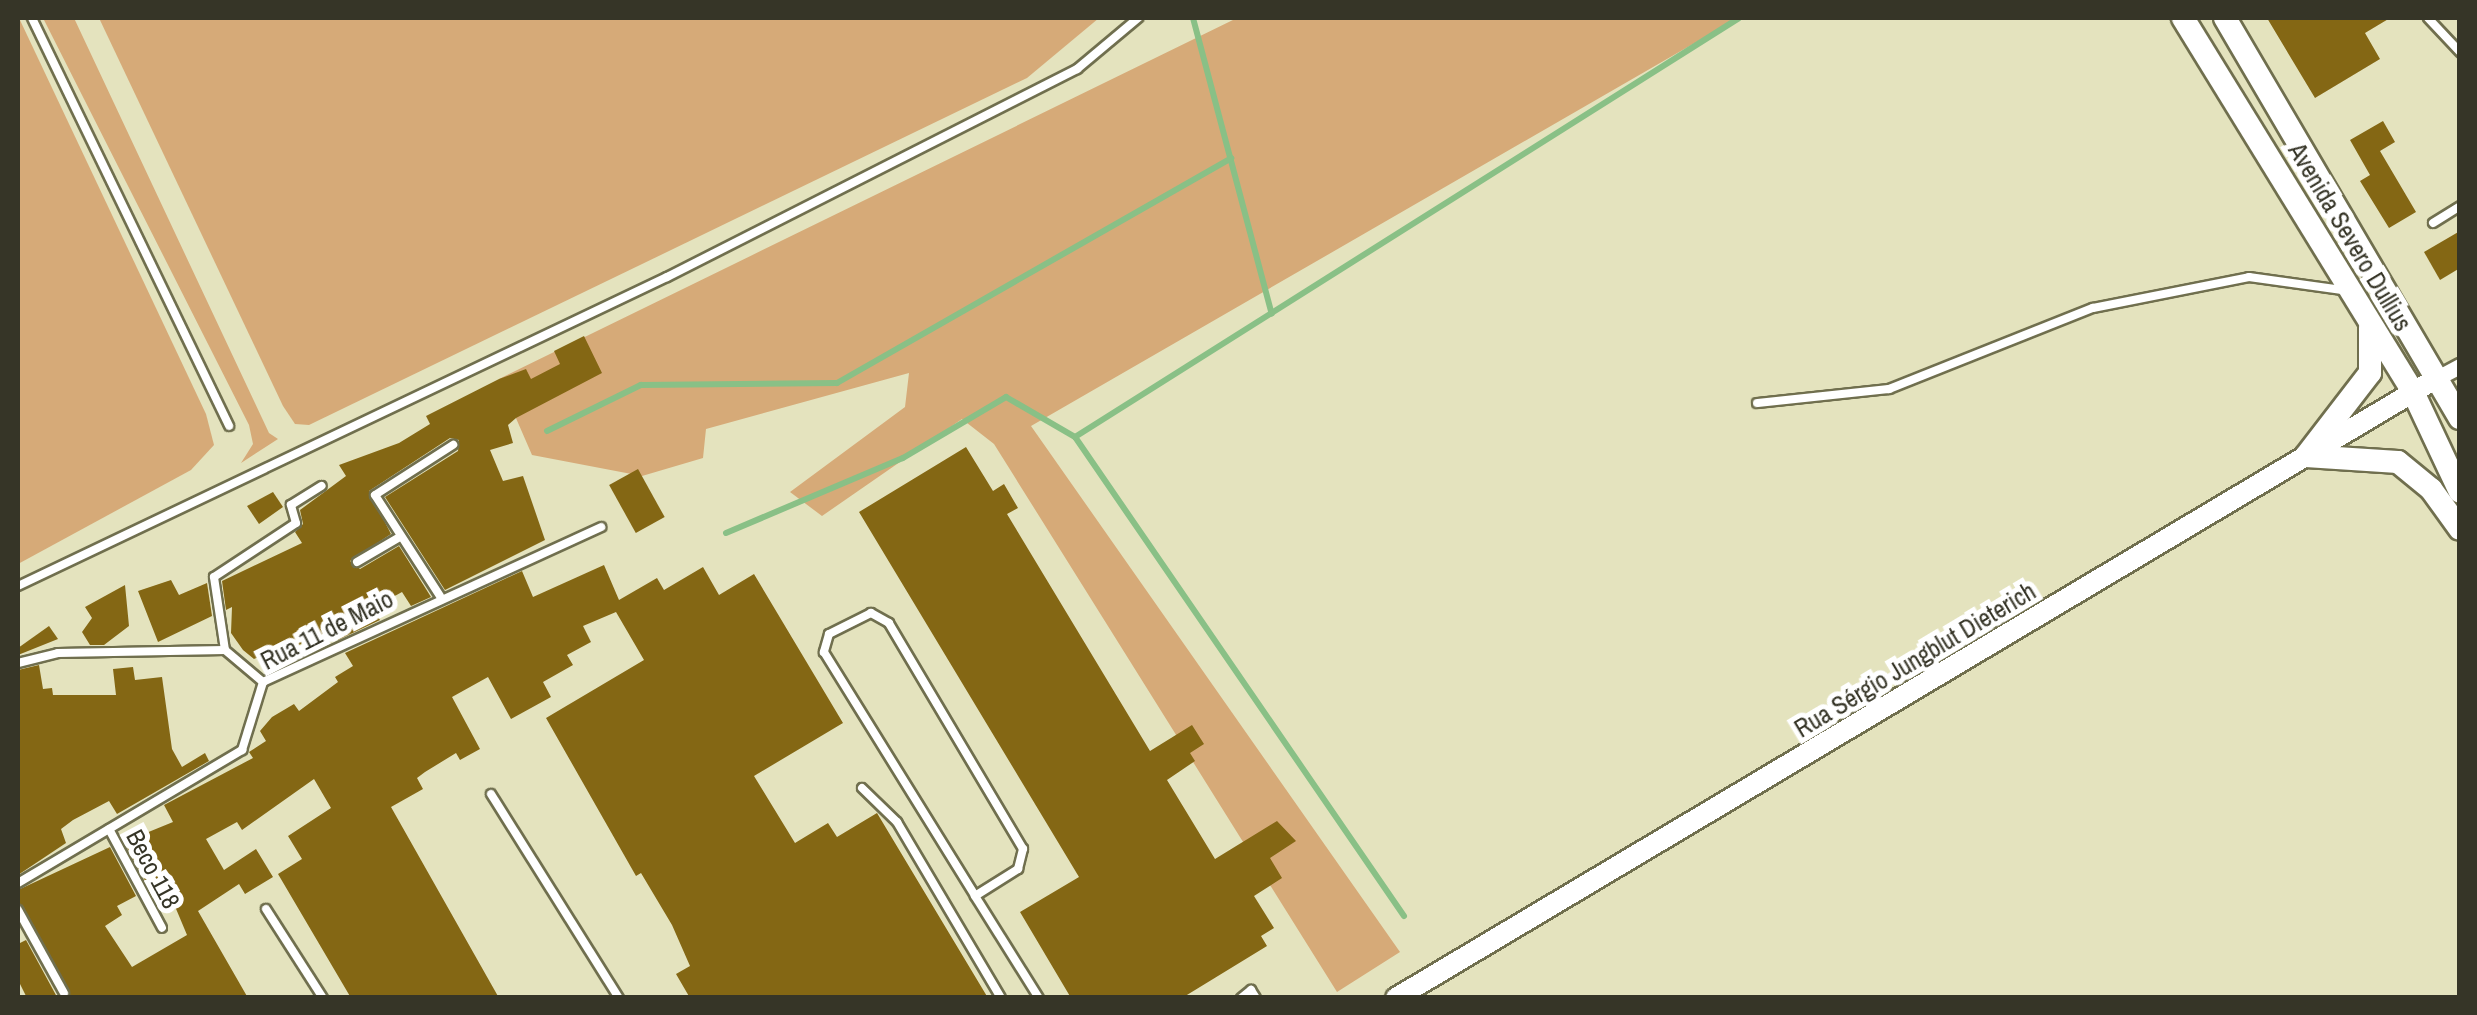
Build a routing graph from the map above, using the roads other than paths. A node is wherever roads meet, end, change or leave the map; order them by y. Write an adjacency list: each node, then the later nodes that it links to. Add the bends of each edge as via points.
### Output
1 (32, 18): 16 (lane)
2 (1138, 18): 25 (lane, via 1077,69 667,278)
3 (2183, 18): 9 (main road, Avenida Severo Dullius)
4 (2225, 18): 12 (main road, Avenida Severo Dullius)
5 (2428, 18): 6 (lane)
6 (2460, 52)
7 (2460, 206): 8 (lane)
8 (2433, 222)
9 (2352, 291): 10 (main road, Avenida Severo Dullius); 14 (lane, via 2248,278 2093,308 1889,389)
10 (2368, 320): 13 (main road, Avenida Severo Dullius); 18 (main road, via 2370,373)
11 (2460, 366): 12 (street, Rua Sérgio Jungblut Dieterich)
12 (2437, 378): 13 (street, Rua Sérgio Jungblut Dieterich); 15 (main road, Avenida Severo Dullius)
13 (2413, 392): 18 (street, Rua Sérgio Jungblut Dieterich); 20 (main road, Avenida Severo Dullius)
14 (1757, 403)
15 (2460, 418)
16 (230, 426)
17 (454, 445): 23 (lane, via 374,495)
18 (2306, 456): 22 (main road, via 2398,462 2431,488); 45 (street, Rua Sérgio Jungblut Dieterich)
19 (322, 486): 27 (lane, via 291,505 296,523 214,577)
20 (2460, 492)
21 (602, 527): 26 (lane, Rua 11 de Maio)
22 (2460, 529)
23 (398, 538): 24 (lane); 26 (lane, via 414,548)
24 (358, 562)
25 (18, 586)
26 (440, 596): 29 (lane, Rua 11 de Maio)
27 (225, 650): 28 (lane, via 58,653); 29 (lane)
28 (18, 662)
29 (263, 682): 32 (lane, Rua 11 de Maio, via 242,750)
30 (862, 788): 41 (lane, via 897,822)
31 (490, 794): 40 (lane)
32 (109, 829): 33 (lane, Rua 11 de Maio); 37 (lane, Beco 118)
33 (18, 883)
34 (974, 896): 34 (lane, via 824,652 829,634 871,613 889,623 1023,848 1018,868); 42 (lane)
35 (266, 909): 39 (lane)
36 (18, 910): 38 (lane)
37 (162, 928)
38 (64, 993)
39 (324, 998)
40 (619, 998)
41 (1001, 998)
42 (1040, 998)
43 (1240, 998): 44 (lane, via 1251,990)
44 (1256, 998)
45 (1396, 998)

